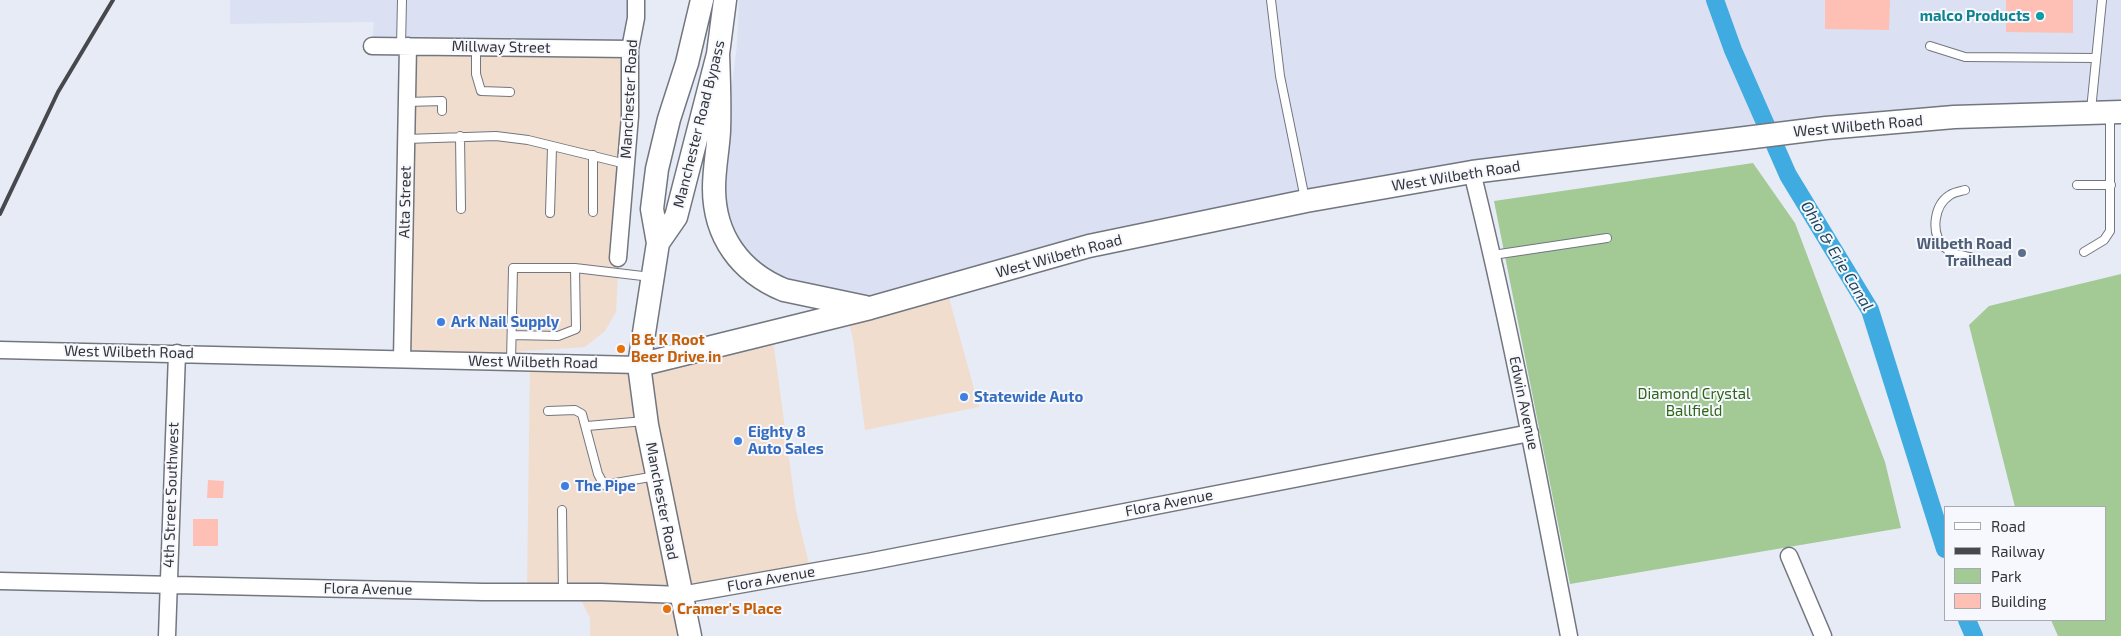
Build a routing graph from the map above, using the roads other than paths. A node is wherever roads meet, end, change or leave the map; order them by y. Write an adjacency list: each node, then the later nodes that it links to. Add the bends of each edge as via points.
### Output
1 (402, 0): 8 (lane)
2 (636, 0): 11 (street, Manchester Road)
3 (702, 0): 32 (main road, Manchester Road Bypass, via 657,170 652,210)
4 (725, 0): 12 (main road, Manchester Road Bypass)
5 (1271, 0): 27 (lane, via 1280,76)
6 (2102, 0): 13 (lane)
7 (372, 46): 8 (street, Millway Street)
8 (404, 46): 10 (street, Millway Street); 15 (street, Alta Street)
9 (1930, 46): 13 (lane, via 1964,57)
10 (476, 47): 11 (street, Millway Street); 14 (lane, via 476,74 481,91)
11 (630, 49): 22 (street, Manchester Road)
12 (718, 54): 32 (main road, Manchester Road Bypass, via 676,217); 39 (main road, via 719,132 714,189 720,230 730,250 752,273 778,288)
13 (2096, 58): 17 (lane)
14 (510, 92)
15 (407, 102): 16 (lane, via 442,101); 19 (street, Alta Street)
16 (442, 111)
17 (2107, 112): 23 (main road, West Wilbeth Road, via 1954,117 1822,128); 25 (lane)
18 (460, 136): 19 (lane); 20 (lane, via 528,140); 28 (lane)
19 (406, 139): 43 (street, Alta Street)
20 (552, 148): 21 (lane); 30 (lane)
21 (593, 155): 22 (lane); 29 (lane)
22 (626, 164): 36 (street, Manchester Road)
23 (1472, 172): 27 (main road, West Wilbeth Road); 34 (street, Edwin Avenue)
24 (2077, 185): 25 (lane)
25 (2111, 185): 33 (lane, via 2110,231 2104,240)
26 (1965, 190): 35 (lane, via 1951,195 1940,205 1936,219 1937,236 1944,247 1957,255)
27 (1306, 201): 39 (main road, West Wilbeth Road, via 1089,246)
28 (461, 209)
29 (593, 212)
30 (550, 213)
31 (1607, 238): 34 (lane)
32 (658, 243): 38 (main road, Manchester Road Bypass)
33 (2084, 252)
34 (1493, 255): 49 (street, Edwin Avenue)
35 (1970, 257)
36 (618, 258)
37 (575, 268): 38 (lane); 40 (lane, via 576,329 558,336); 40 (lane, via 513,268)
38 (653, 278): 45 (main road, Manchester Road Bypass)
39 (870, 308): 45 (main road, West Wilbeth Road)
40 (512, 335): 44 (lane)
41 (0, 350): 42 (street, West Wilbeth Road)
42 (177, 353): 43 (street, West Wilbeth Road); 54 (street, 4th Street Southwest)
43 (402, 359): 44 (street, West Wilbeth Road)
44 (511, 362): 45 (street, West Wilbeth Road)
45 (640, 365): 47 (main road, Manchester Road)
46 (548, 411): 48 (lane, via 575,410 582,414)
47 (647, 421): 48 (lane); 50 (main road, Manchester Road)
48 (587, 426): 50 (lane, via 598,474 604,485)
49 (1530, 433): 56 (street, Flora Avenue, via 868,562); 59 (street, Edwin Avenue)
50 (657, 476): 56 (main road, Manchester Road)
51 (562, 510): 55 (lane)
52 (1789, 556): 60 (street)
53 (0, 581): 54 (street, Flora Avenue)
54 (168, 586): 55 (street, Flora Avenue); 57 (street, 4th Street Southwest)
55 (563, 592): 56 (street, Flora Avenue)
56 (681, 595): 58 (main road, Manchester Road)
57 (167, 636)
58 (690, 636)
59 (1569, 636)
60 (1823, 636)

